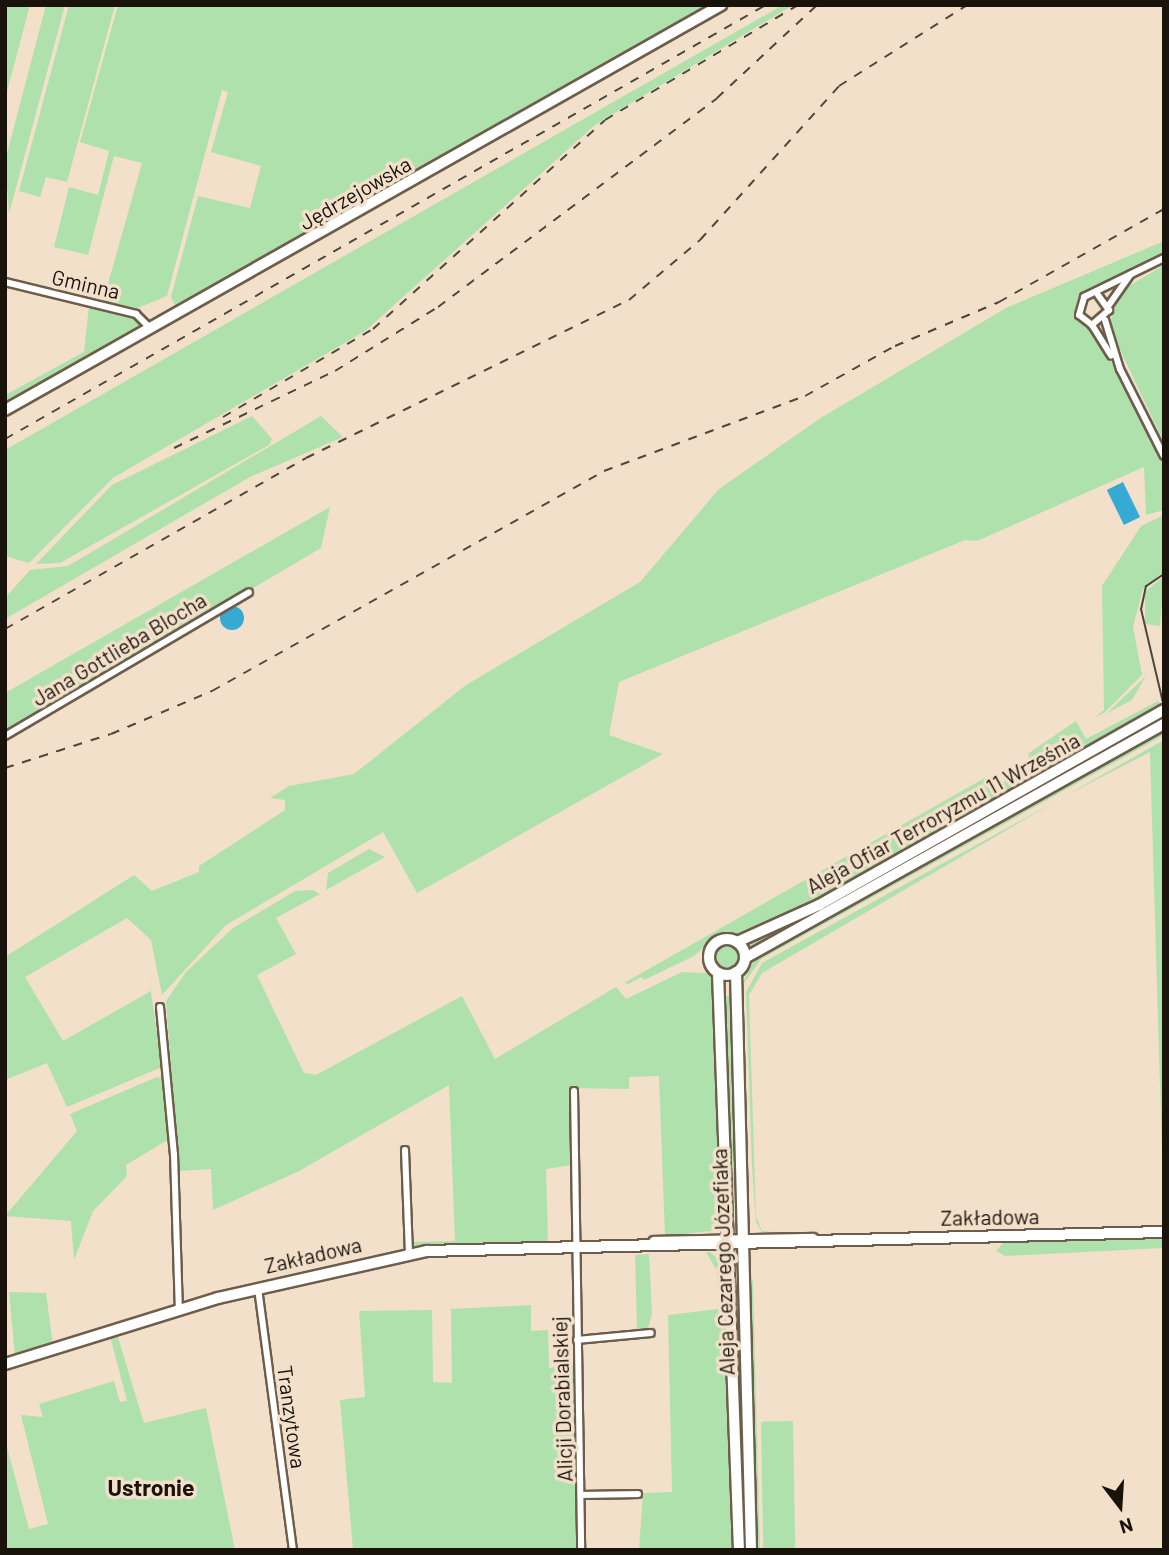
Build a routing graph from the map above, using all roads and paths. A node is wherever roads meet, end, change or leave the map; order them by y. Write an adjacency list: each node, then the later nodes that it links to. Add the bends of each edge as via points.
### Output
1 (721, 5): 9 (street, Jędrzejowska)
2 (1164, 258): 3 (street)
3 (1134, 271): 5 (street); 6 (street)
4 (5, 282): 9 (street, Gminna, via 136,314)
5 (1098, 295): 6 (street); 8 (street, via 1079,306)
6 (1108, 305): 7 (street)
7 (1105, 320): 8 (street); 10 (street)
8 (1092, 325): 10 (street)
9 (151, 330): 11 (street, Jędrzejowska)
10 (1120, 369): 12 (street)
11 (5, 410)
12 (1164, 456)
13 (249, 592): 16 (street, Jana Gottlieba Blocha)
14 (1164, 710): 17 (street, Aleja Ofiar Terroryzmu 11 Września, via 819,905)
15 (1164, 724): 18 (street, Aleja Ofiar Terroryzmu 11 Września)
16 (5, 736)
17 (737, 942): 18 (street); 20 (street, via 721,940 710,950)
18 (745, 958): 19 (street)
19 (736, 972): 20 (street); 26 (street, Aleja Cezarego Józefiaka)
20 (718, 973): 25 (street, Aleja Cezarego Józefiaka)
21 (160, 1007): 30 (street, via 174,1154)
22 (574, 1091): 27 (street, Alicji Dorabialskiej)
23 (405, 1150): 28 (street)
24 (1164, 1232): 26 (street, Zakładowa)
25 (729, 1242): 26 (street, Zakładowa); 27 (street, Zakładowa); 38 (street, Aleja Cezarego Józefiaka)
26 (742, 1242): 39 (street, Aleja Cezarego Józefiaka)
27 (574, 1246): 28 (street, Zakładowa); 32 (street, Alicji Dorabialskiej)
28 (410, 1253): 29 (street, Zakładowa)
29 (258, 1288): 30 (street, Zakładowa); 36 (street, Tranzytowa)
30 (179, 1309): 33 (street, Zakładowa)
31 (651, 1333): 32 (street)
32 (577, 1339): 35 (street, Alicji Dorabialskiej)
33 (5, 1364)
34 (638, 1494): 35 (street)
35 (583, 1495): 37 (street, Alicji Dorabialskiej)
36 (293, 1550)
37 (580, 1550)
38 (739, 1550)
39 (751, 1550)

